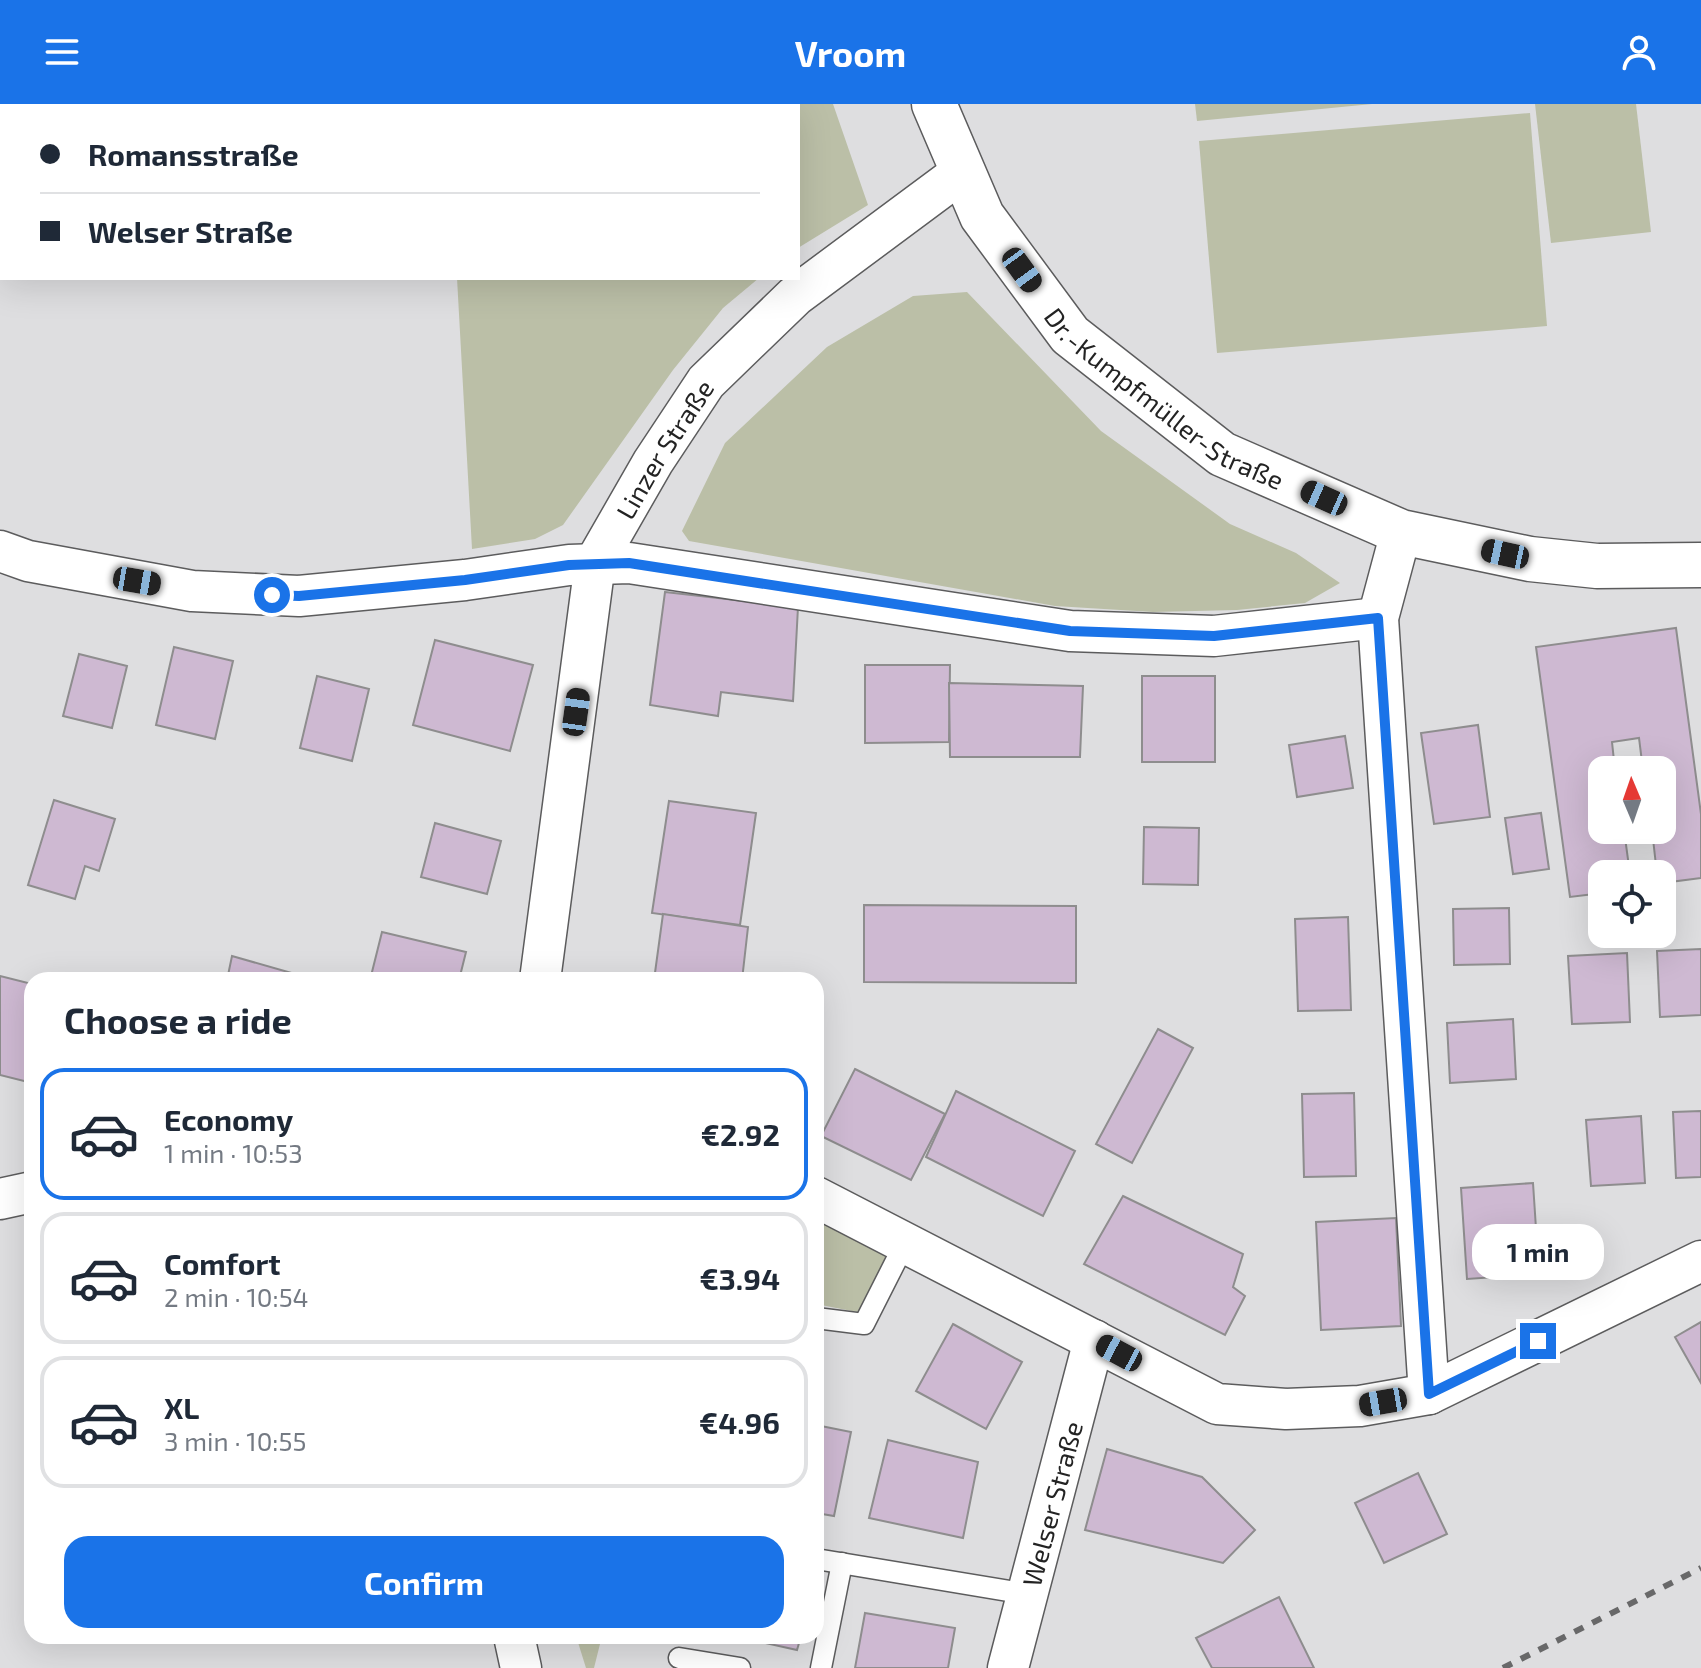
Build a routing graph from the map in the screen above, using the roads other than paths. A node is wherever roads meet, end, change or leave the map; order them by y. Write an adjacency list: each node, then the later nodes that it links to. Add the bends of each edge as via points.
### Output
1 (934, 104): 2 (street, Dr.-Kumpfmüller-Straße)
2 (962, 172): 3 (street, Dr.-Kumpfmüller-Straße, via 982,216 1070,335 1222,454); 5 (street, Linzer Straße, via 795,296 706,382)
3 (1401, 532): 6 (street, Dr.-Kumpfmüller-Straße, via 1530,559 1597,566); 7 (street)
4 (0, 551): 5 (street, via 28,561 192,591 299,596)
5 (595, 563): 7 (street, via 629,563 1070,631 1214,636); 8 (street, Linzer Straße)
6 (1701, 565)
7 (1378, 618): 16 (street)
8 (541, 972)
9 (24, 1194): 10 (street)
10 (0, 1199)
11 (824, 1201): 12 (street)
12 (905, 1243): 14 (lane, via 864,1324); 15 (street)
13 (1701, 1261): 16 (street)
14 (824, 1319)
15 (1094, 1340): 16 (street, via 1217,1404 1286,1409 1360,1406); 19 (street, Welser Straße)
16 (1429, 1394)
17 (824, 1560): 18 (lane)
18 (842, 1563): 19 (lane); 24 (lane)
19 (1027, 1594): 25 (street, Welser Straße)
20 (516, 1644): 22 (street)
21 (679, 1658): 23 (lane)
22 (521, 1668)
23 (740, 1668)
24 (821, 1668)
25 (1008, 1668)

